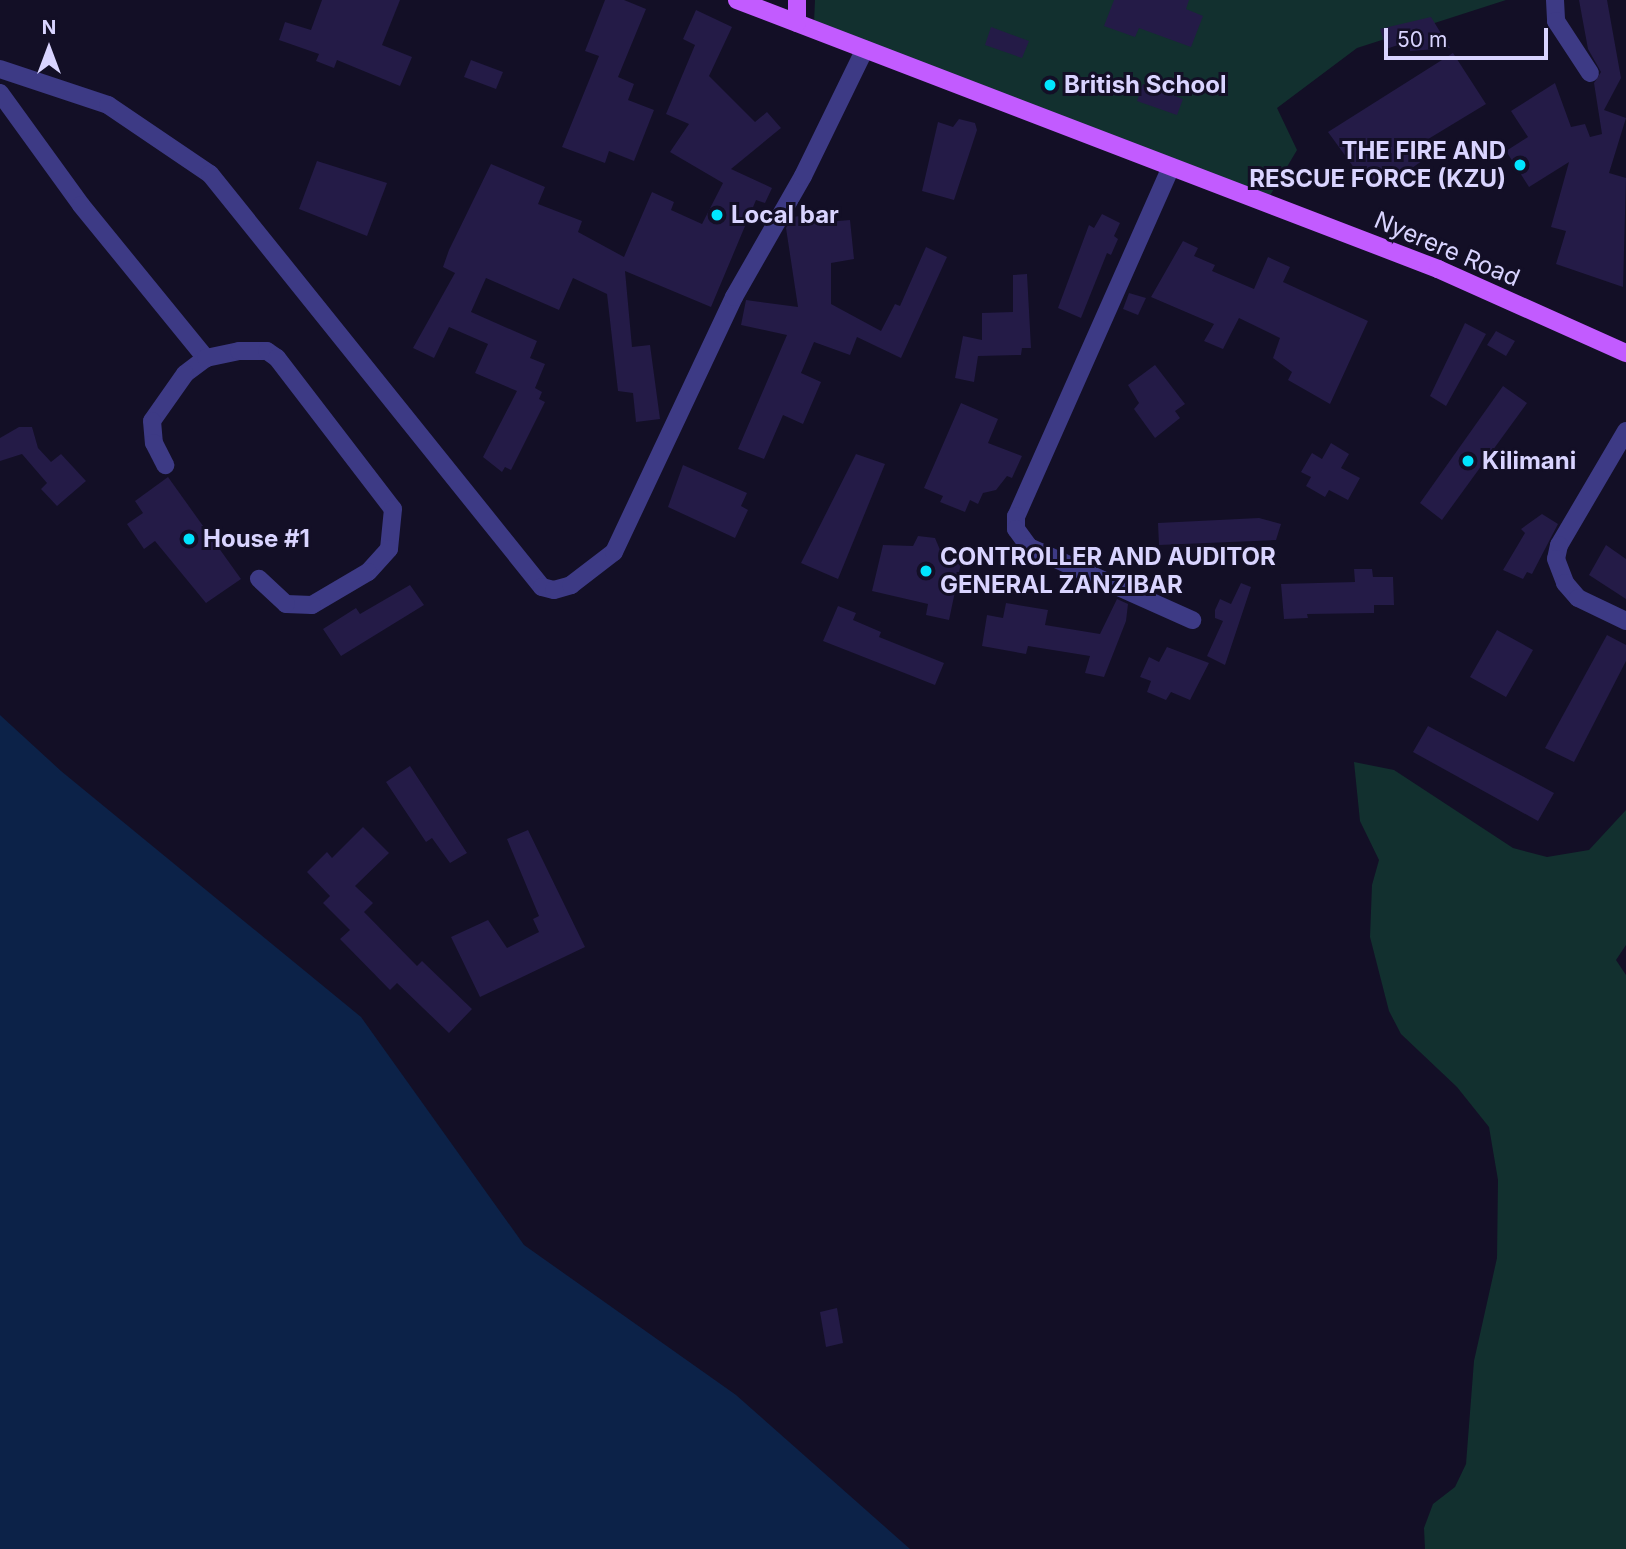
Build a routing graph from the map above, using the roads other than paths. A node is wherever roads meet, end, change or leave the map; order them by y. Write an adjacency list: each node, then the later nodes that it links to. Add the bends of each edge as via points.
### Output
1 (797, 0): 4 (main road)
2 (1555, 0): 7 (street, via 1556,21)
3 (746, 2): 4 (main road, Nyerere Road)
4 (797, 23): 5 (main road, Nyerere Road)
5 (865, 49): 6 (street, via 803,176 734,297 614,551 571,584 554,590 542,587 210,174 108,105); 9 (main road, Nyerere Road)
6 (0, 69)
7 (1590, 73)
8 (0, 93): 11 (street, via 80,205)
9 (1171, 167): 10 (main road, Nyerere Road, via 1438,269); 15 (street, via 1016,516 1016,529 1028,547)
10 (1626, 353)
11 (206, 358): 13 (street, via 185,374 152,421 154,443); 14 (street, via 239,351 267,351 277,358 393,509 389,549 368,572 312,605 286,604)
12 (1626, 431): 16 (street, via 1559,545 1556,559 1565,583 1578,598)
13 (165, 465)
14 (259, 579)
15 (1192, 620)
16 (1626, 621)

